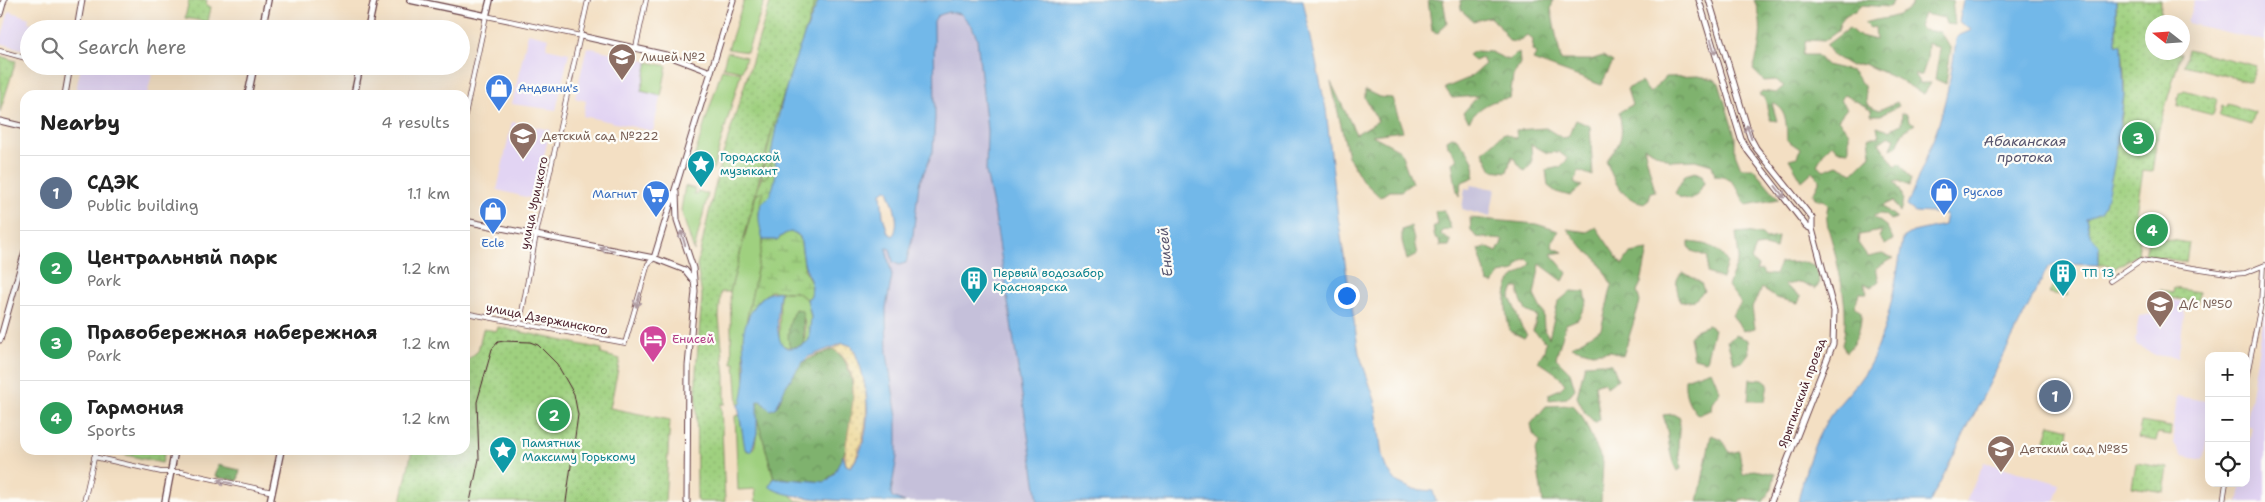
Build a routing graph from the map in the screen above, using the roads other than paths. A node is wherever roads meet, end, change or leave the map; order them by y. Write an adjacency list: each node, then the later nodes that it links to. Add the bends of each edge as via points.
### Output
1 (4, 0): 12 (main road)
2 (82, 0): 14 (main road)
3 (268, 0): 15 (main road)
4 (374, 0): 16 (main road)
5 (410, 0): 13 (main road)
6 (490, 0): 13 (main road)
7 (588, 0): 17 (street, улица Урицкого)
8 (646, 0): 18 (street)
9 (733, 0): 21 (main road)
10 (1699, 0): 33 (main road, Ярыгинский проезд, one-way to 33, via 1741,139)
11 (1709, 0): 33 (main road, Ярыгинский проезд, one-way to 11, via 1812,218 1750,137)
12 (0, 14)
13 (486, 16): 17 (street); 28 (street)
14 (79, 20)
15 (264, 20)
16 (370, 20)
17 (581, 36): 18 (main road); 34 (street, улица Урицкого)
18 (636, 47): 21 (main road)
19 (0, 51): 20 (street)
20 (20, 57)
21 (710, 72): 31 (main road)
22 (69, 75): 25 (main road)
23 (252, 75): 26 (main road)
24 (358, 75): 27 (main road)
25 (66, 90)
26 (249, 90)
27 (355, 90)
28 (470, 91)
29 (0, 122): 30 (main road)
30 (20, 126)
31 (676, 192): 35 (main road); 39 (main road, one-way to 31, via 693,268 678,220)
32 (470, 221): 34 (main road)
33 (1812, 230): 56 (main road, Ярыгинский проезд, via 1834,311 1832,344)
34 (536, 236): 35 (main road, one-way to 34); 43 (street, улица Урицкого)
35 (654, 258): 39 (main road, via 685,270); 43 (street, улица Дзержинского, one-way to 43, via 648,264 625,343)
36 (2264, 266): 38 (street, via 2233,274 2141,260); 45 (street, via 2261,304)
37 (20, 269): 41 (main road)
38 (2110, 281)
39 (694, 282): 55 (main road, via 687,394)
40 (0, 311): 41 (main road)
41 (8, 313): 44 (main road)
42 (470, 314): 43 (street, улица Дзержинского)
43 (520, 323)
44 (0, 340)
45 (2250, 360)
46 (175, 455): 49 (main road)
47 (280, 455): 51 (main road)
48 (94, 457): 49 (street); 52 (street)
49 (171, 472): 51 (street, one-way to 49); 53 (main road)
50 (2225, 487): 57 (street)
51 (273, 492): 54 (main road)
52 (84, 502)
53 (165, 502)
54 (270, 502)
55 (687, 502)
56 (1771, 502)
57 (2223, 502)

